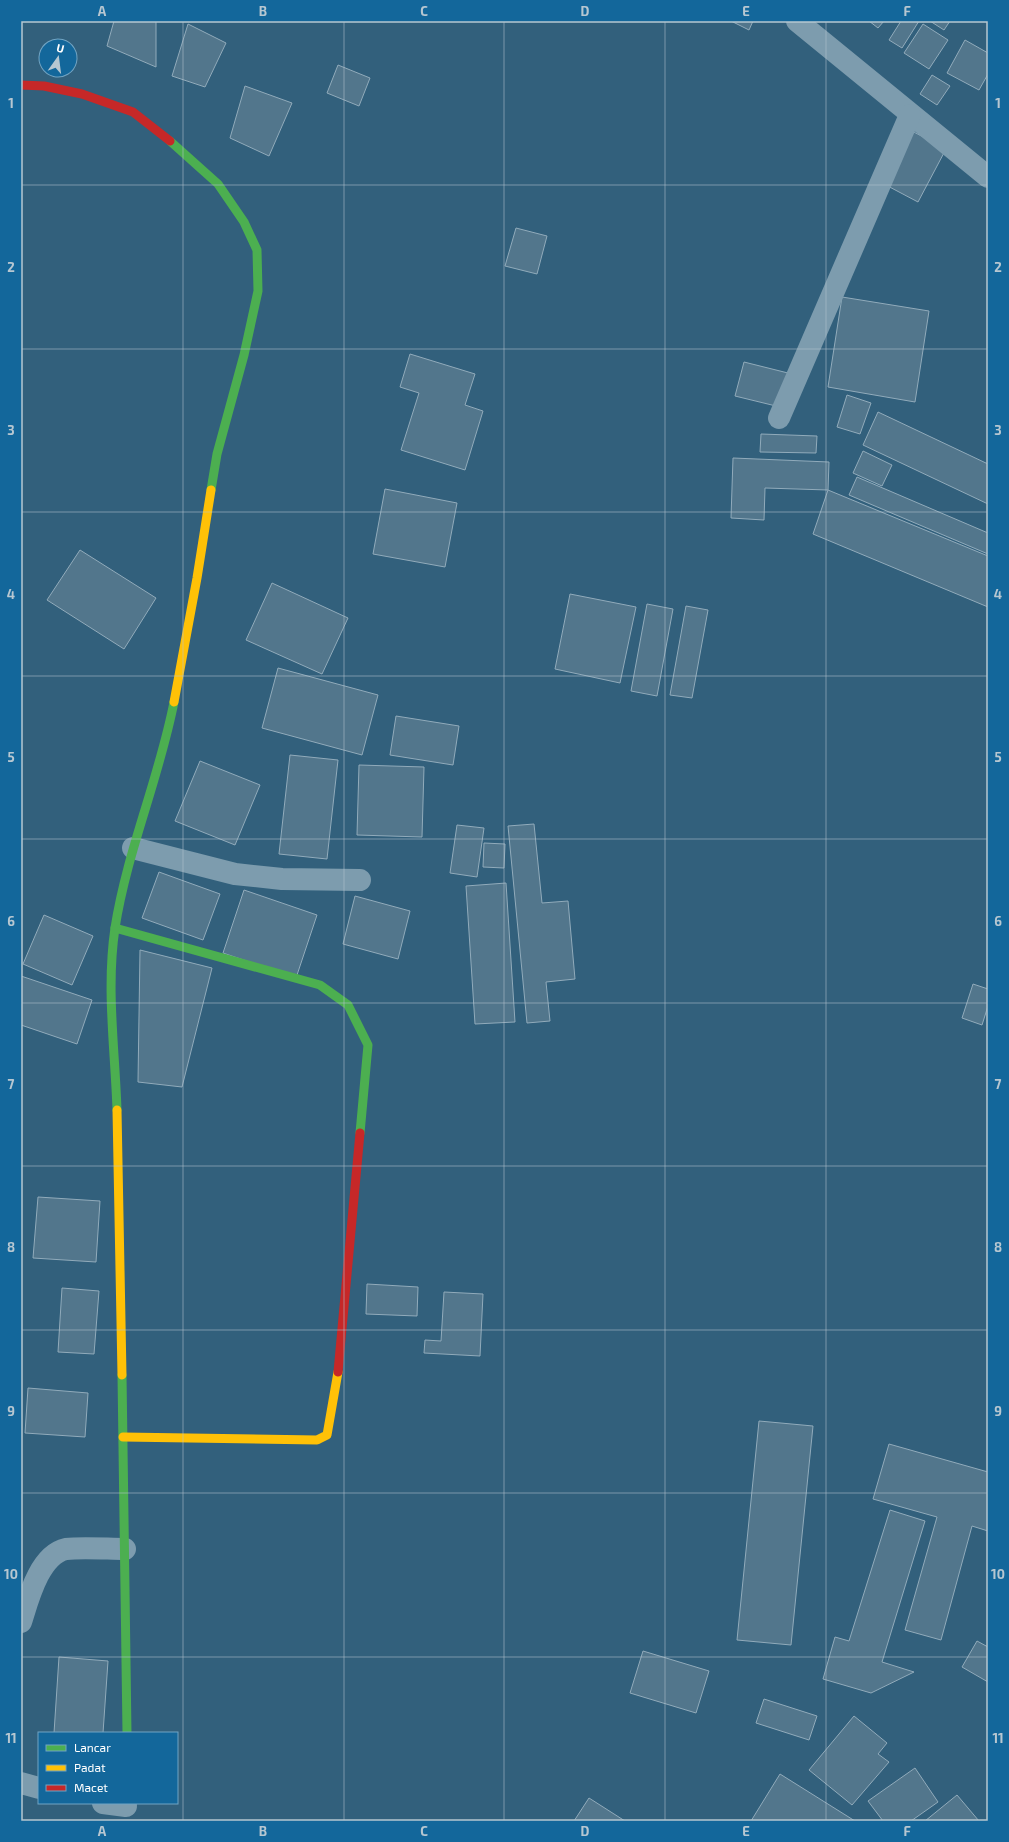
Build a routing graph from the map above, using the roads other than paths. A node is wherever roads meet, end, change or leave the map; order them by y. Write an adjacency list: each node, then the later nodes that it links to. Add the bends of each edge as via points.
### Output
1 (797, 21): 3 (street)
2 (21, 85): 6 (street, via 44,86 82,94 133,112 218,184 244,222 257,250 258,291 244,355 217,454 167,737)
3 (910, 115): 4 (street); 5 (street)
4 (988, 177)
5 (779, 418)
6 (133, 848): 7 (street, via 235,874 282,879); 8 (street)
7 (360, 880)
8 (115, 928): 9 (street, via 110,990 118,1145); 9 (street, via 320,985 348,1005 368,1045 340,1363 328,1435 317,1440)
9 (123, 1437): 10 (street)
10 (125, 1549): 11 (street, via 66,1550 49,1558 32,1587); 12 (street)
11 (21, 1622)
12 (127, 1732)
13 (21, 1783): 14 (street)
14 (38, 1788)
15 (107, 1804): 16 (street)
16 (126, 1810)

